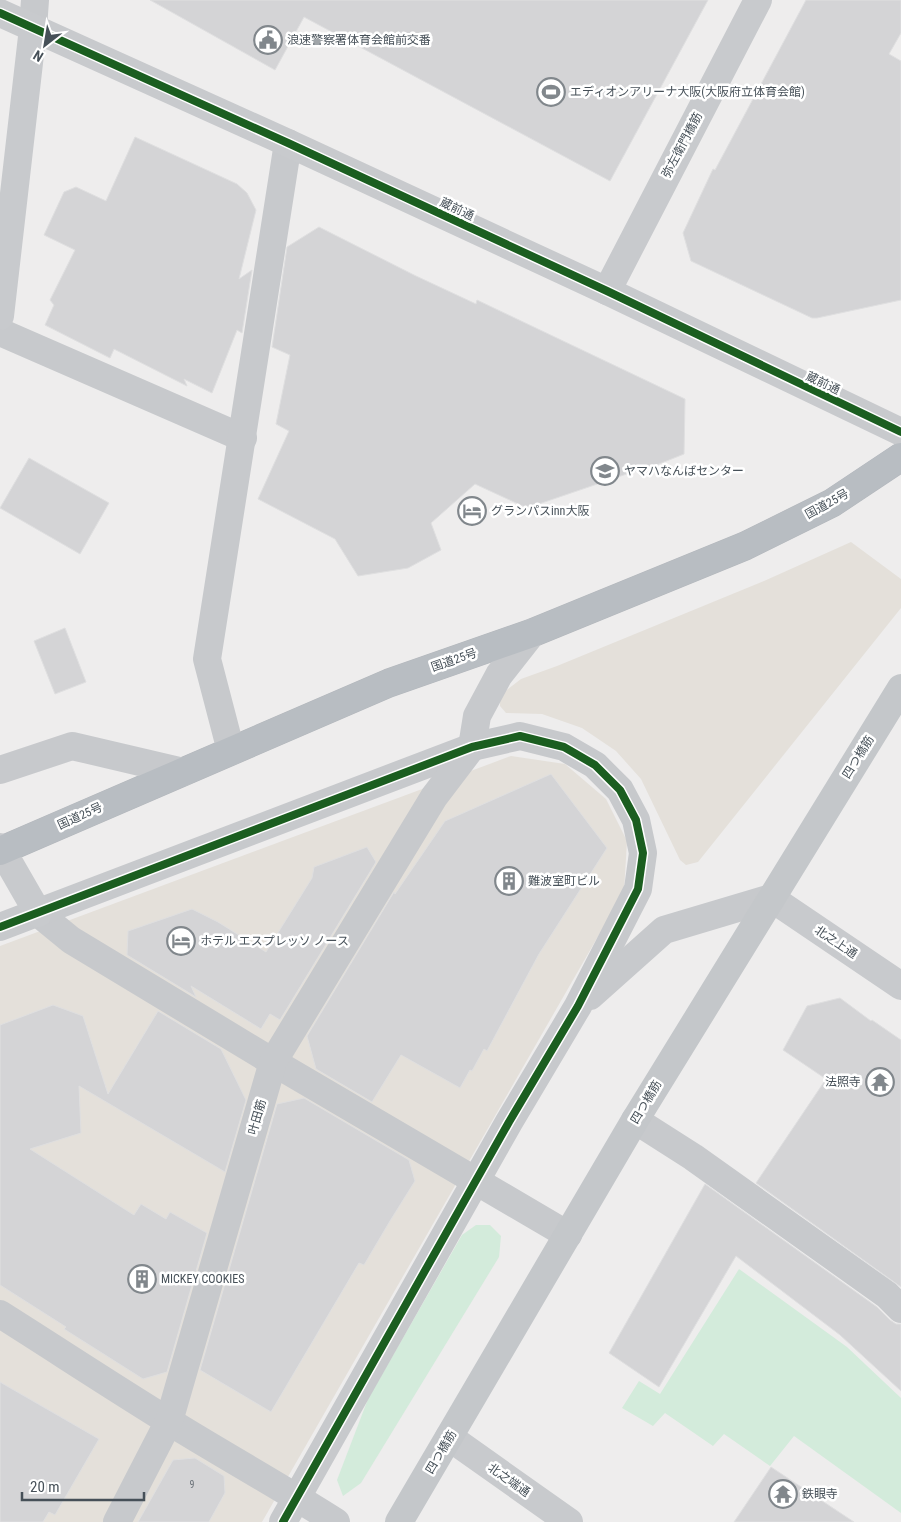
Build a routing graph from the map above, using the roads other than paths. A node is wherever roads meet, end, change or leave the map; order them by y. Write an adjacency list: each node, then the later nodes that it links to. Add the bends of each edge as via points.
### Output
1 (35, 0): 4 (street)
2 (758, 0): 6 (street, 弥左衛門橋筋)
3 (0, 13): 4 (street, 蔵前通)
4 (33, 28): 5 (street, 蔵前通); 7 (street)
5 (288, 143): 6 (street, 蔵前通); 10 (street)
6 (607, 291): 9 (street, 蔵前通)
7 (0, 316)
8 (0, 332): 10 (street)
9 (901, 432)
10 (242, 438): 15 (street, via 208,658)
11 (901, 457): 12 (highway, 国道25号, via 832,503 745,546)
12 (532, 633): 14 (street, via 499,675 477,716); 15 (highway, 国道25号, via 389,683)
13 (901, 688): 19 (main road, 四つ橋筋)
14 (472, 747): 20 (street); 23 (street, via 520,736 564,747 595,765 620,790 636,820 643,853 638,889); 24 (street, 叶田筋, via 434,797)
15 (231, 751): 17 (highway, 国道25号)
16 (0, 770): 17 (street, via 72,746)
17 (183, 772): 18 (highway, 国道25号)
18 (0, 850): 20 (street)
19 (771, 898): 22 (street, 北之上通); 23 (street, via 664,930); 25 (main road, 四つ橋筋)
20 (38, 913): 21 (street); 24 (street, via 71,940)
21 (0, 927)
22 (901, 986)
23 (578, 1006): 26 (street)
24 (273, 1062): 26 (street); 30 (street, 叶田筋)
25 (635, 1120): 27 (main road, 四つ橋筋); 28 (street, via 693,1157 888,1295)
26 (477, 1181): 27 (street); 32 (street)
27 (568, 1235): 31 (main road, 四つ橋筋)
28 (901, 1309)
29 (0, 1314): 30 (street)
30 (169, 1421): 32 (street); 33 (street, 叶田筋)
31 (449, 1437): 36 (main road, 四つ橋筋); 37 (street, 北之端通)
32 (297, 1497): 34 (street); 35 (street)
33 (117, 1522)
34 (283, 1522)
35 (336, 1522)
36 (399, 1522)
37 (569, 1522)

